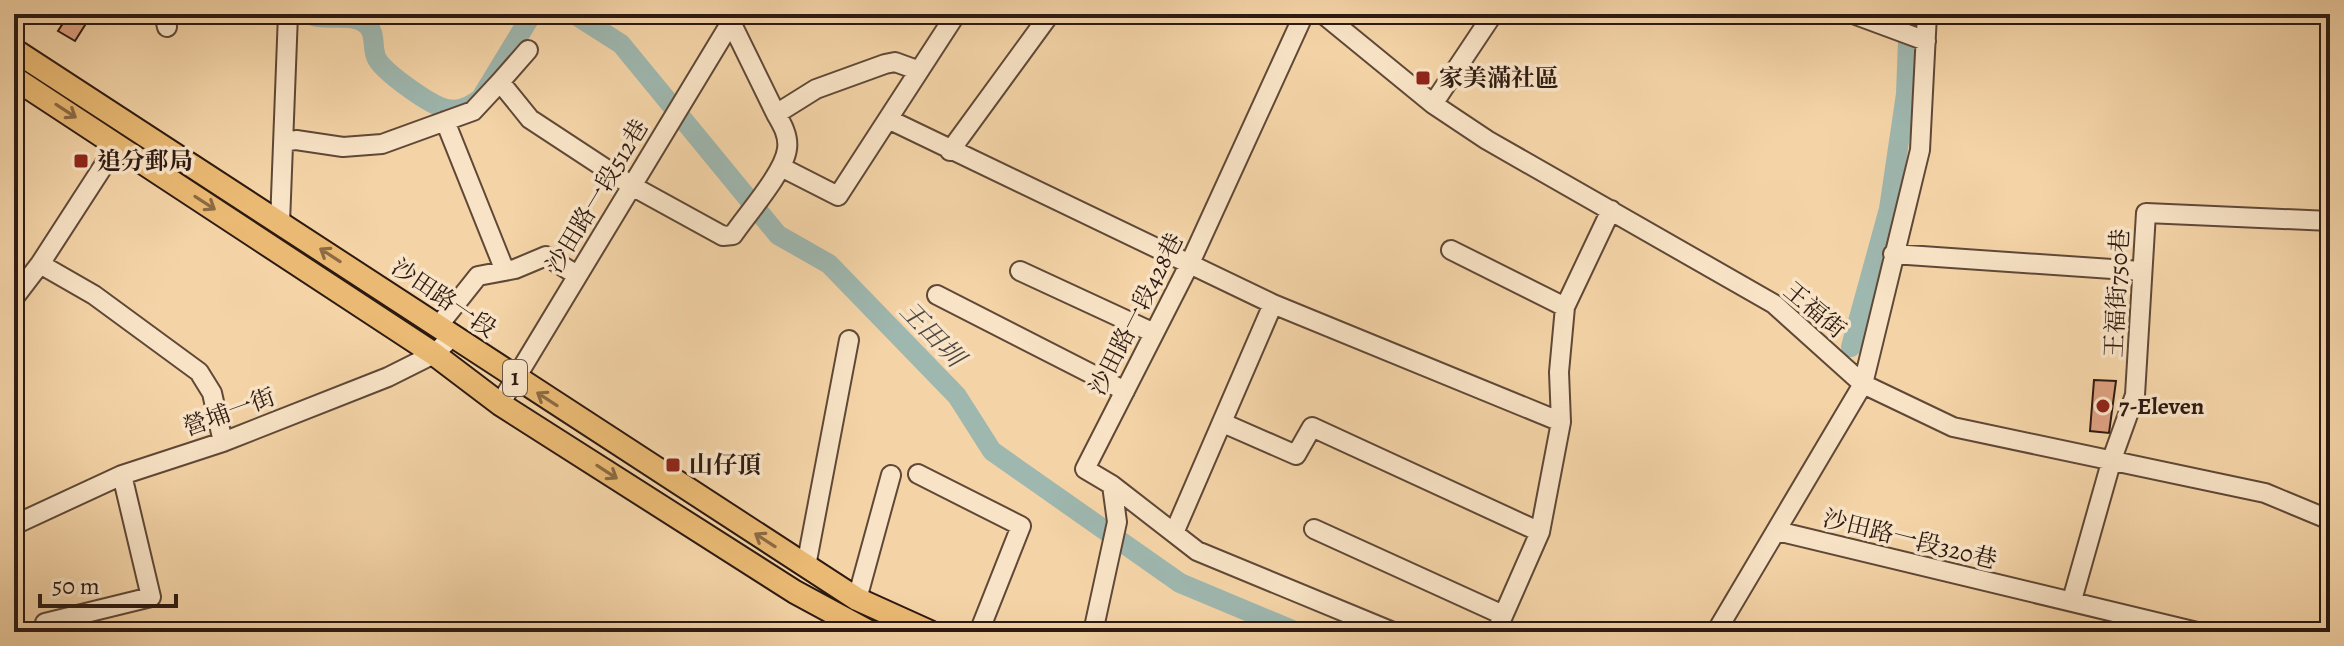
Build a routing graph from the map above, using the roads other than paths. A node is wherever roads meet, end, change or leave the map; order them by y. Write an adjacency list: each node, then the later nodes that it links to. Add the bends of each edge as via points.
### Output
1 (288, 14): 20 (street)
2 (956, 14): 13 (street)
3 (1050, 14): 22 (street)
4 (1304, 14): 30 (street, 沙田路一段428巷)
5 (1323, 14): 16 (street, 王福街)
6 (1493, 14): 16 (street)
7 (1927, 14): 10 (street, 沙田路一段320巷)
8 (1859, 15): 10 (street)
9 (731, 16): 17 (street); 24 (street, 沙田路一段512巷)
10 (1926, 41): 29 (street, 沙田路一段320巷, via 1920,150)
11 (14, 50): 27 (main road, 沙田路一段 / 1)
12 (528, 50): 15 (street)
13 (917, 70): 17 (street, via 885,64 816,89); 18 (street)
14 (15, 82): 21 (main road, 1, one-way to 21)
15 (500, 82): 19 (street, via 473,111); 24 (street, via 530,119)
16 (1433, 104): 25 (street, 王福街)
17 (776, 114): 23 (street, via 785,129 787,150)
18 (888, 119): 22 (street); 23 (street, via 838,196)
19 (445, 121): 20 (street, via 382,144); 32 (street)
20 (285, 142): 27 (street)
21 (117, 145): 31 (street); 43 (main road, 1, one-way to 43)
22 (950, 151): 30 (street)
23 (781, 167): 24 (street, via 733,235 723,236)
24 (632, 186): 35 (street, 沙田路一段512巷)
25 (1611, 210): 39 (street); 45 (street, 王福街, via 1774,304)
26 (2330, 221): 34 (street, 王福街750巷, via 2146,213)
27 (280, 223): 40 (main road, 沙田路一段 / 1, one-way to 27)
28 (1451, 250): 39 (street)
29 (1893, 254): 34 (street); 45 (street, 沙田路一段320巷)
30 (1190, 263): 38 (street); 41 (street, 沙田路一段428巷)
31 (40, 264): 37 (street); 50 (street, via 94,295 199,372 212,393)
32 (505, 271): 35 (street, 營埔一街, via 546,256); 40 (street, 營埔一街, via 478,276)
33 (1020, 271): 41 (street)
34 (2141, 271): 51 (street, 王福街750巷, via 2135,395)
35 (577, 275): 44 (street, 沙田路一段512巷)
36 (937, 295): 46 (street)
37 (14, 298)
38 (1273, 304): 48 (street); 49 (street)
39 (1565, 307): 48 (street)
40 (447, 330): 43 (street, 營埔一街); 44 (main road, 沙田路一段 / 1)
41 (1154, 333): 46 (street, 沙田路一段428巷)
42 (849, 340): 62 (street)
43 (434, 354): 47 (main road, 1); 50 (street, 營埔一街)
44 (515, 378): 47 (street, 沙田路一段512巷); 62 (main road, 沙田路一段 / 1, one-way to 44)
45 (1863, 384): 51 (street, 王福街, via 1953,427); 59 (street, 沙田路一段320巷)
46 (1125, 391): 55 (street, 沙田路一段428巷, via 1085,469)
47 (500, 404): 67 (main road, 1, one-way to 67, via 795,592)
48 (1561, 422): 60 (street)
49 (1223, 423): 60 (street, via 1296,455 1312,427); 61 (street)
50 (223, 442): 53 (street, 營埔一街)
51 (2112, 459): 56 (street, 王福街, via 2265,493); 64 (street, 王福街750巷)
52 (918, 474): 69 (street, via 1021,526)
53 (122, 475): 57 (street, 營埔一街); 65 (street, via 151,597)
54 (891, 475): 63 (street)
55 (1112, 485): 61 (street); 70 (street, via 1117,522)
56 (2330, 520)
57 (14, 525)
58 (1314, 529): 66 (street)
59 (1777, 531): 64 (street, 沙田路一段320巷); 72 (street)
60 (1540, 532): 66 (street)
61 (1174, 533): 71 (street, via 1197,551)
62 (806, 566): 63 (main road, 沙田路一段 / 1)
63 (857, 599): 68 (main road, 沙田路一段 / 1)
64 (2072, 600): 73 (street, 沙田路一段320巷)
65 (45, 623)
66 (1500, 624)
67 (869, 632)
68 (930, 632)
69 (979, 632)
70 (1093, 632)
71 (1393, 632)
72 (1716, 632)
73 (2197, 632)

